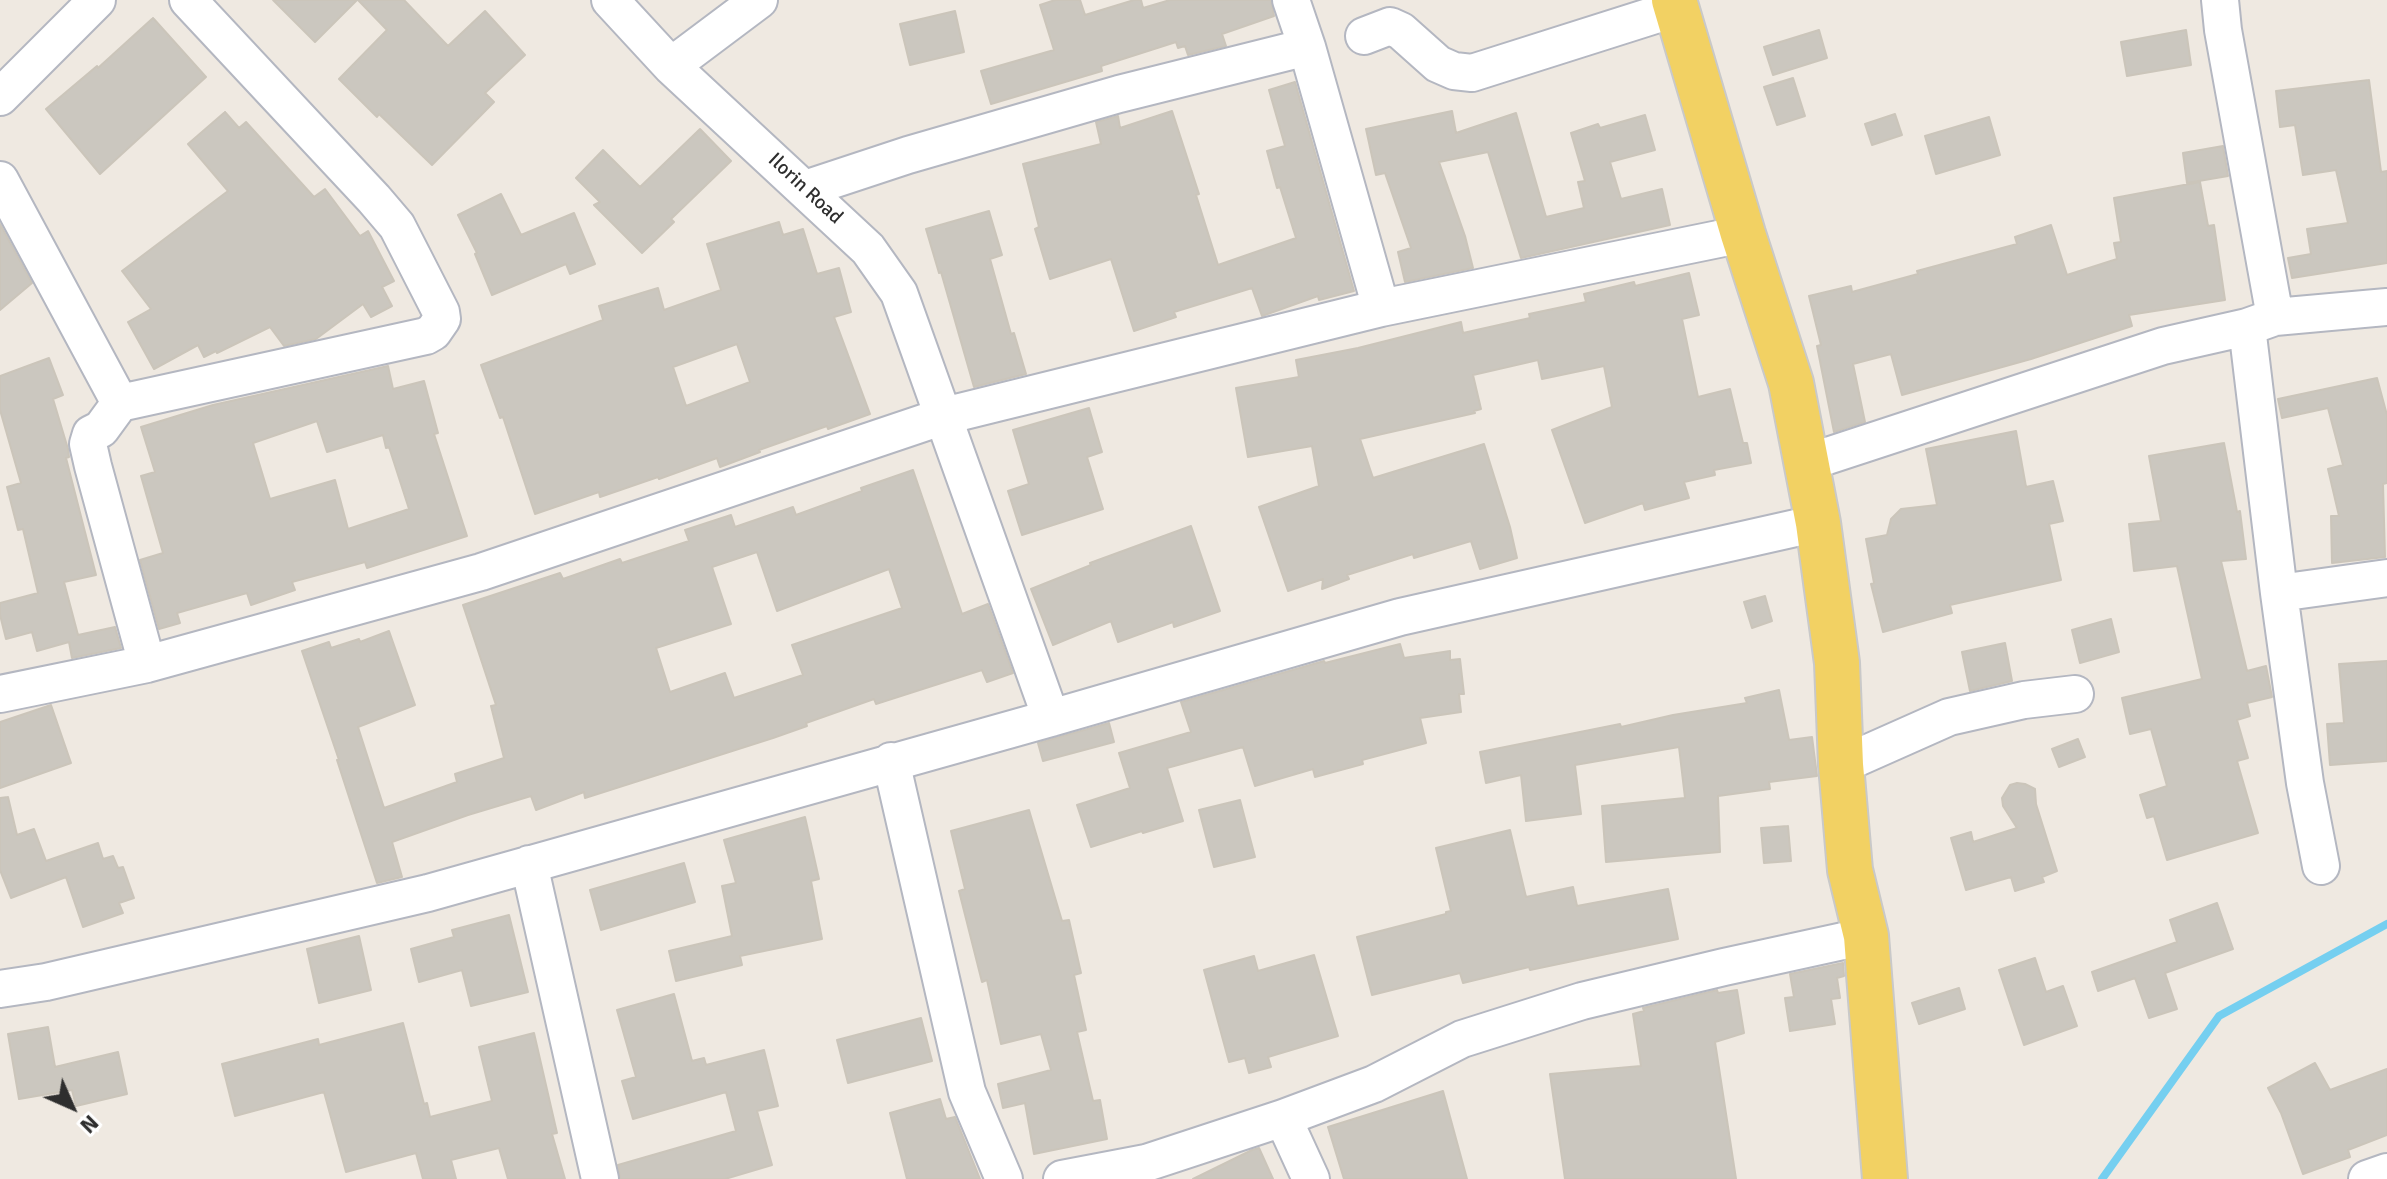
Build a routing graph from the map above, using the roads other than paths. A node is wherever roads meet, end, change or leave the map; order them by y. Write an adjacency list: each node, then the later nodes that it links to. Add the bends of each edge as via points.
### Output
1 (97, 0): 11 (street)
2 (188, 0): 18 (street, via 397,226 442,319 426,336)
3 (610, 0): 10 (street, Ilorin Road)
4 (759, 0): 10 (street)
5 (1291, 0): 9 (street)
6 (2220, 0): 17 (street)
7 (1675, 4): 8 (street, via 1472,73 1438,64 1390,26); 14 (main road)
8 (1364, 36)
9 (1307, 47): 13 (street, via 1119,94); 16 (street)
10 (671, 66): 13 (street, Ilorin Road)
11 (0, 97)
12 (0, 180): 18 (street)
13 (805, 189): 19 (street, Ilorin Road, via 868,249 899,293)
14 (1743, 234): 16 (street); 20 (main road, via 1791,383)
15 (2387, 307): 17 (street)
16 (1381, 308): 19 (street)
17 (2261, 322): 20 (street, via 2163,346); 23 (street)
18 (120, 403): 24 (street, via 88,444)
19 (944, 416): 24 (street, via 481,572); 27 (street, Ilorin Road)
20 (1806, 463): 21 (main road)
21 (1818, 523): 27 (street, via 1400,617); 29 (main road, via 1837,663)
22 (2387, 578): 23 (street)
23 (2279, 593): 31 (street)
24 (147, 664): 25 (street)
25 (0, 694)
26 (2075, 694): 29 (street, via 1949,717)
27 (1051, 718): 28 (street)
28 (891, 761): 30 (street); 37 (street, via 967,1092)
29 (1841, 765): 32 (main road, via 1850,870)
30 (529, 864): 33 (street, via 428,893); 36 (street)
31 (2321, 866)
32 (1866, 936): 34 (street, via 1582,1001 1462,1039 1374,1084); 40 (main road)
33 (0, 989)
34 (1283, 1118): 38 (street, via 1146,1163); 39 (street)
35 (2387, 1172): 41 (street)
36 (600, 1179)
37 (1004, 1179)
38 (1062, 1179)
39 (1311, 1179)
40 (1885, 1179)
41 (2367, 1179)

